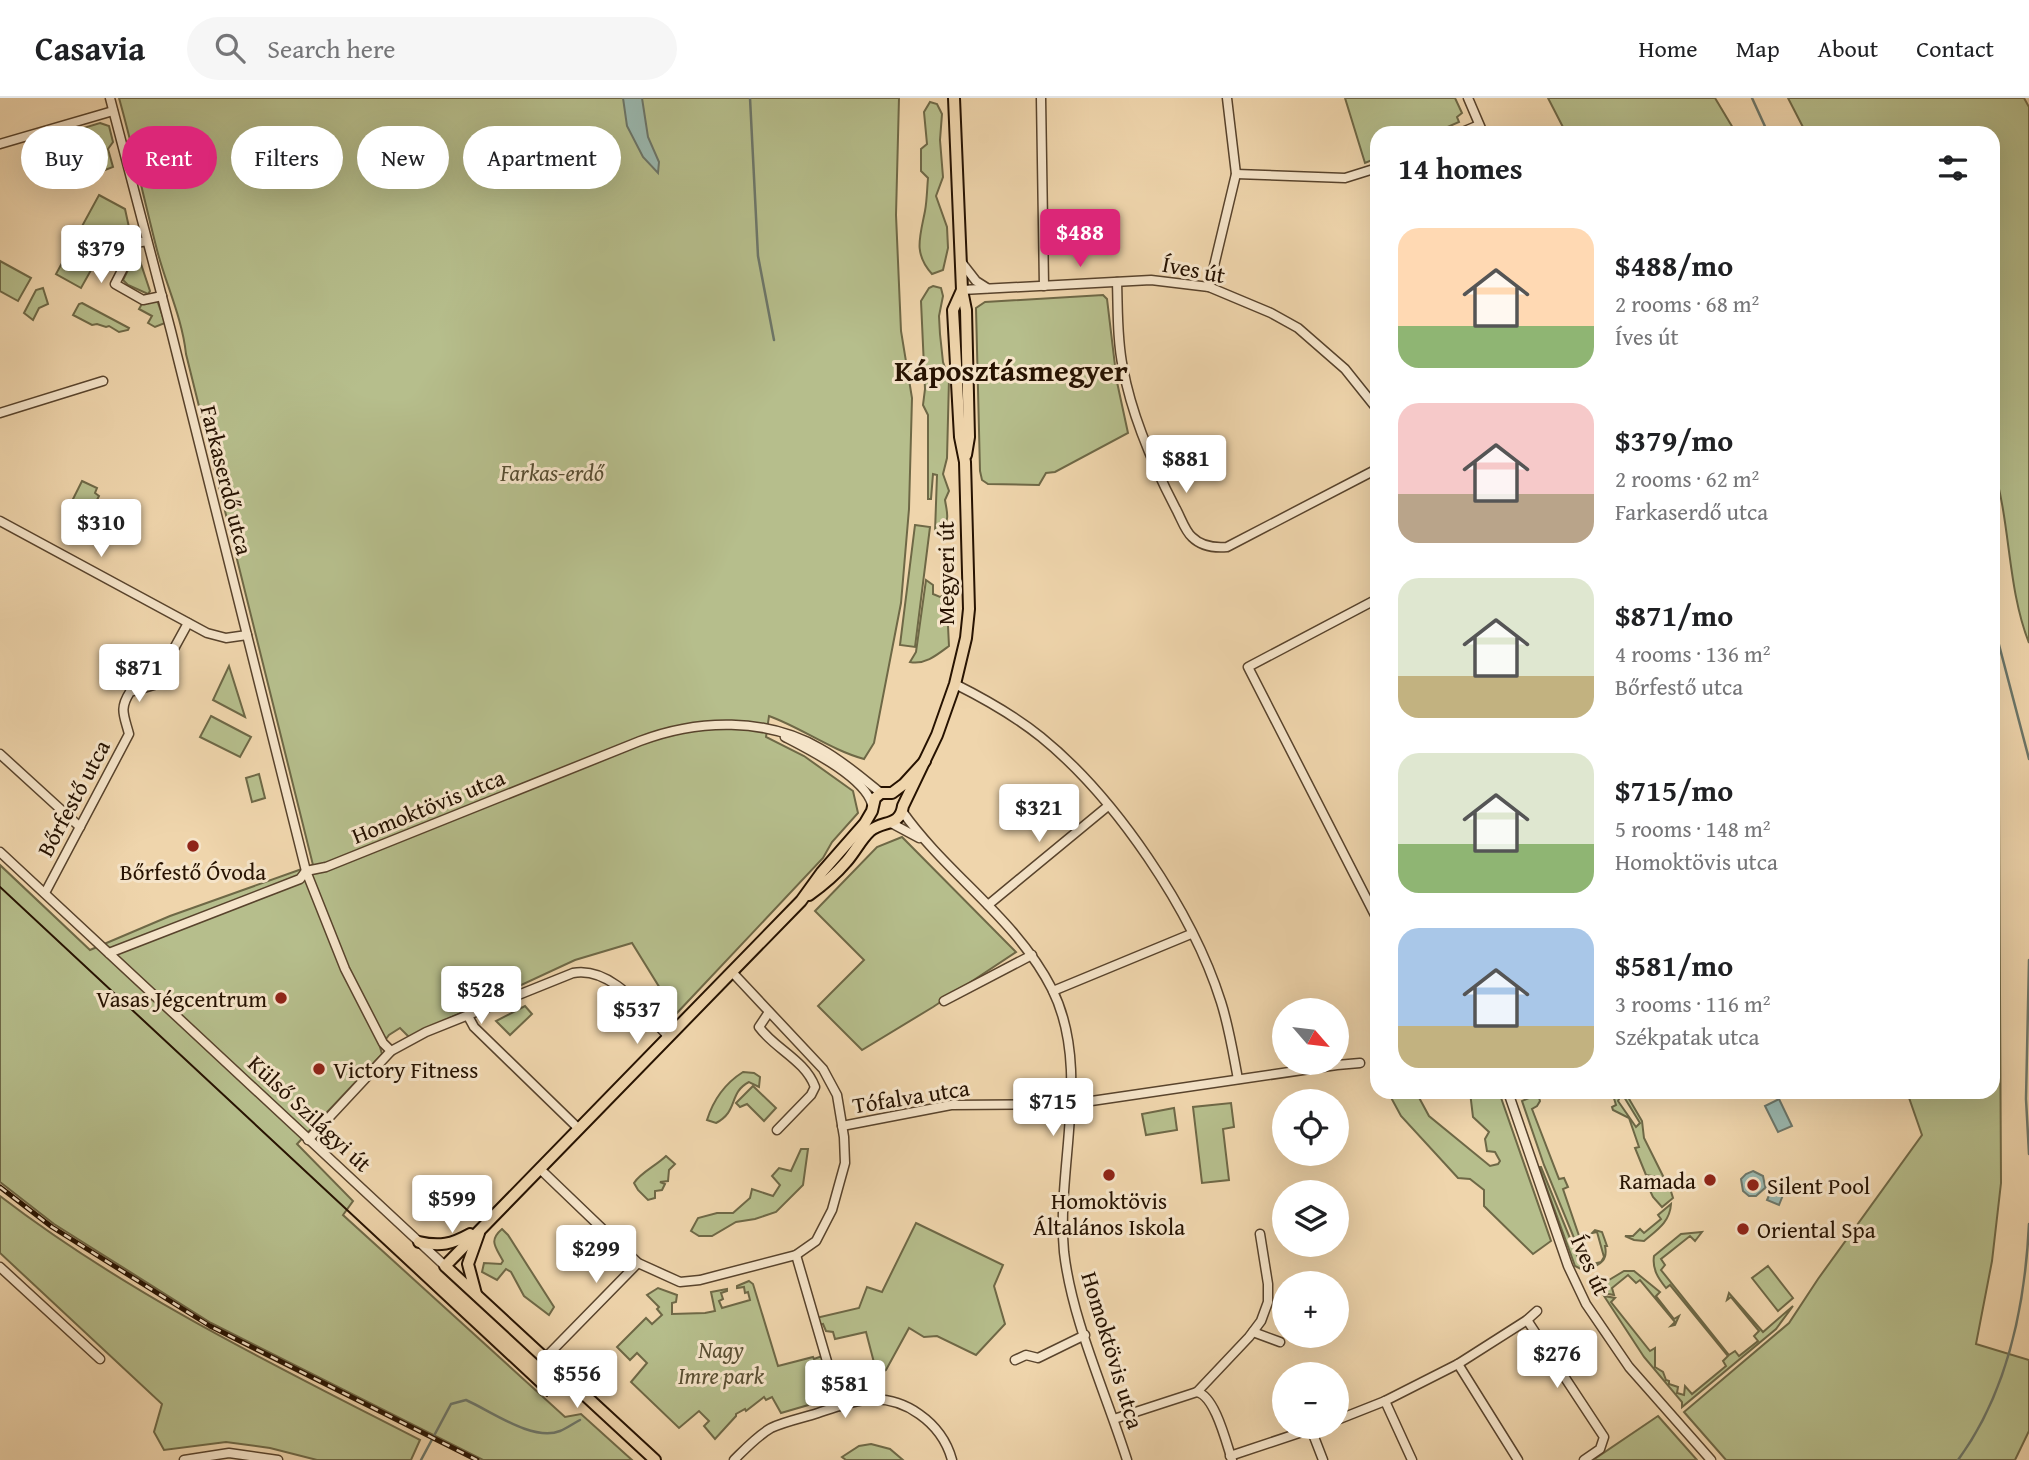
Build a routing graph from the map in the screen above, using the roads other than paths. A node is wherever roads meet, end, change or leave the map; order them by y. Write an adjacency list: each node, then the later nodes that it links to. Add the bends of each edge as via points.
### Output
1 (110, 98): 6 (street, Farkaserdő utca)
2 (954, 98): 12 (main road, Megyeri út)
3 (1041, 98): 14 (street)
4 (1227, 98): 10 (street)
5 (1468, 98): 7 (street)
6 (113, 111): 8 (street); 11 (street, Farkaserdő utca)
7 (1480, 126)
8 (0, 144)
9 (1370, 170): 10 (street, via 1345,178)
10 (1236, 174): 15 (street)
11 (147, 241): 18 (street, Farkaserdő utca); 18 (street, via 136,243 115,284 142,300)
12 (961, 263): 16 (main road, Megyeri út); 17 (street)
13 (1117, 282): 14 (street, Íves út); 15 (street, Íves út, via 1151,280); 22 (street, via 1122,366 1130,396 1163,483 1191,537 1215,548 1227,547)
14 (1044, 286): 17 (street, Íves út)
15 (1209, 287): 20 (street, Íves út, via 1298,328 1345,369)
16 (962, 289): 17 (street, Íves út); 27 (main road, Megyeri út, via 953,310 965,462 969,609)
17 (990, 289)
18 (162, 296): 26 (street, Farkaserdő utca)
19 (103, 381): 21 (street)
20 (1370, 400)
21 (0, 413)
22 (1370, 473)
23 (0, 521): 25 (street)
24 (1370, 603): 43 (street, via 1248,667)
25 (188, 623): 26 (street, via 217,638); 36 (street, Bőrfestő utca, via 154,685 130,692 125,699 121,708 129,734)
26 (247, 635): 39 (street, Farkaserdő utca)
27 (955, 684): 30 (main road, Megyeri út); 32 (street, via 1041,736)
28 (770, 729): 31 (street, Homoktövis utca, via 820,747); 33 (street, Homoktövis utca, via 838,769 865,792); 39 (street, Homoktövis utca, via 710,725 656,735 326,867)
29 (0, 754): 36 (street)
30 (925, 761): 31 (main road, Megyeri út, via 904,784); 34 (main road, Megyeri út)
31 (887, 793): 33 (main road, Megyeri út); 34 (main road, via 899,798)
32 (1108, 806): 42 (street); 44 (street, via 1153,867)
33 (872, 808): 35 (main road, via 876,819); 41 (main road, Megyeri út, via 856,835)
34 (903, 808): 35 (main road, Megyeri út, via 899,818); 37 (street, Homoktövis utca)
35 (888, 823): 37 (street, Homoktövis utca); 41 (main road, Megyeri út, via 871,830 830,879)
36 (80, 827): 40 (street, Bőrfestő utca)
37 (924, 841): 42 (street, Homoktövis utca)
38 (0, 852): 40 (street, Külső Szilágyi út)
39 (306, 871): 45 (street, Homoktövis utca, via 300,879); 53 (street, Farkaserdő utca, via 345,969)
40 (45, 893): 45 (street, Külső Szilágyi út)
41 (801, 901): 47 (main road, Megyeri út)
42 (988, 905): 46 (street, Homoktövis utca)
43 (1370, 905)
44 (1192, 934): 48 (street); 55 (street, via 1221,1001)
45 (109, 953): 63 (street, Külső Szilágyi út)
46 (1032, 955): 48 (street, Homoktövis utca); 49 (street)
47 (732, 972): 50 (street); 52 (main road, Megyeri út)
48 (1053, 991): 59 (street, Homoktövis utca, via 1069,1050)
49 (944, 1000)
50 (769, 1012): 56 (street); 57 (street, via 759,1027 802,1067)
51 (468, 1016): 52 (street, via 568,975 587,972 606,977); 53 (street); 61 (street)
52 (668, 1036): 61 (main road, Megyeri út)
53 (391, 1051): 63 (street)
54 (1360, 1063): 55 (street, Tófalva utca)
55 (1238, 1079): 59 (street, Tófalva utca)
56 (829, 1081): 57 (street); 60 (street)
57 (813, 1084): 62 (street, via 811,1095)
58 (1510, 1099): 100 (street, Íves út, via 1568,1266 1586,1304 1629,1367)
59 (1070, 1104): 60 (street, Tófalva utca, via 951,1105); 76 (street, Homoktövis utca, via 1062,1227 1068,1276)
60 (842, 1126): 68 (street, via 845,1163 835,1201 816,1241)
61 (578, 1128): 64 (main road, Megyeri út)
62 (777, 1129)
63 (308, 1140): 67 (street, Külső Szilágyi út)
64 (540, 1169): 65 (main road, Megyeri út); 69 (street)
65 (482, 1227): 67 (main road, via 449,1244); 70 (main road, Megyeri út); 72 (main road, via 468,1265)
66 (1260, 1234): 75 (street, via 1268,1302)
67 (419, 1242): 70 (street, Külső Szilágyi út)
68 (796, 1255): 69 (street, via 680,1282); 84 (street)
69 (638, 1263): 79 (street)
70 (445, 1266): 72 (main road, Külső Szilágyi út)
71 (0, 1268): 78 (street)
72 (476, 1295): 79 (main road, Külső Szilágyi út)
73 (1536, 1311): 74 (street)
74 (1527, 1320): 81 (street); 99 (street, via 1604,1437 1600,1449)
75 (1253, 1332): 77 (street); 82 (street)
76 (1085, 1335): 80 (street, via 1038,1358 1026,1355); 86 (street, Homoktövis utca)
77 (1272, 1339)
78 (100, 1359)
79 (544, 1359): 92 (main road, Külső Szilágyi út)
80 (1015, 1360)
81 (1458, 1364): 83 (street); 98 (street)
82 (1197, 1391): 86 (street); 89 (street, via 1210,1400)
83 (1385, 1401): 85 (street); 97 (street)
84 (840, 1406): 93 (street, via 771,1428); 94 (street, via 878,1400 913,1410 939,1432)
85 (1349, 1415)
86 (1114, 1419): 95 (street, Homoktövis utca)
87 (1285, 1439): 89 (street)
88 (1318, 1439): 96 (street)
89 (1231, 1458)
90 (184, 1460): 91 (street, via 229,1453)
91 (278, 1460)
92 (655, 1460)
93 (734, 1460)
94 (952, 1460)
95 (1127, 1460)
96 (1323, 1460)
97 (1412, 1460)
98 (1518, 1460)
99 (1584, 1460)
100 (1712, 1460)

